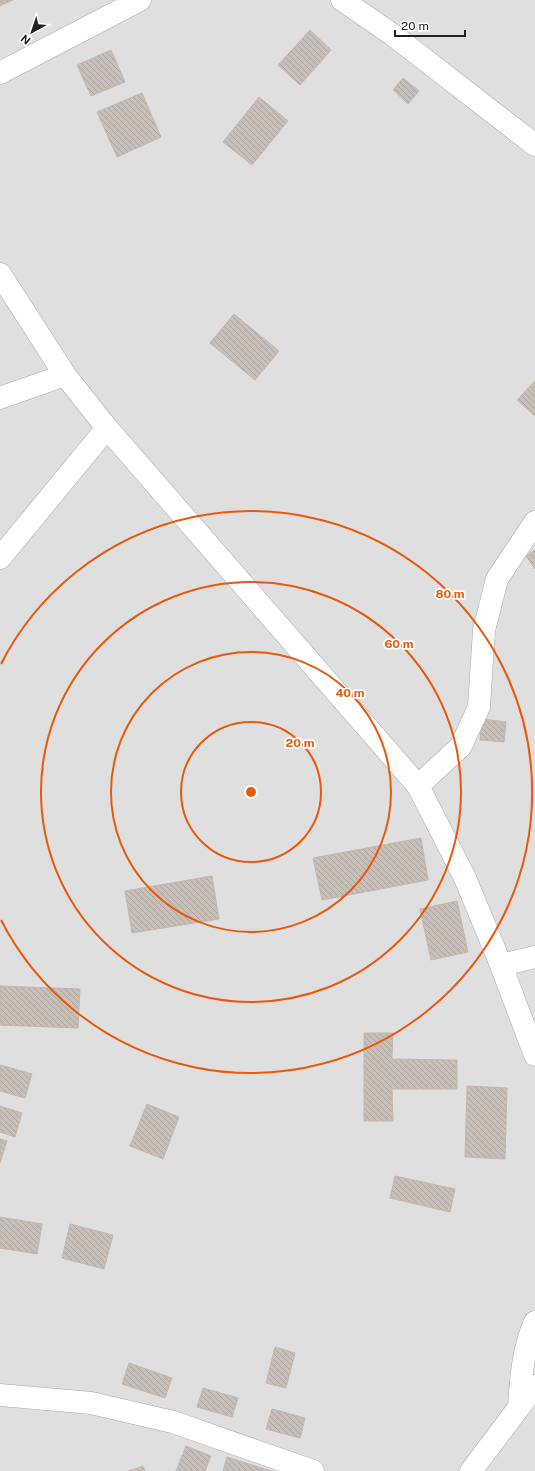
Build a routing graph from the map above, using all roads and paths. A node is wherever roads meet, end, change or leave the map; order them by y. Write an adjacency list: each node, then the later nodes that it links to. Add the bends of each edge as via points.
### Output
1 (140, 0): 3 (street)
2 (342, 0): 4 (street, via 393,35)
3 (0, 73)
4 (535, 145)
5 (0, 274): 6 (street)
6 (65, 375): 7 (street); 8 (street)
7 (0, 398)
8 (107, 428): 10 (street); 11 (street)
9 (535, 522): 11 (street, via 497,579 484,630 479,707 461,746)
10 (0, 558)
11 (418, 786): 13 (street, via 465,878)
12 (535, 957): 13 (street)
13 (501, 965): 14 (street)
14 (535, 1055)
15 (535, 1322): 18 (street, via 528,1338 522,1367)
16 (535, 1386): 18 (street)
17 (0, 1395): 19 (street, via 91,1403 173,1422)
18 (519, 1406): 20 (street)
19 (313, 1471)
20 (471, 1471)

